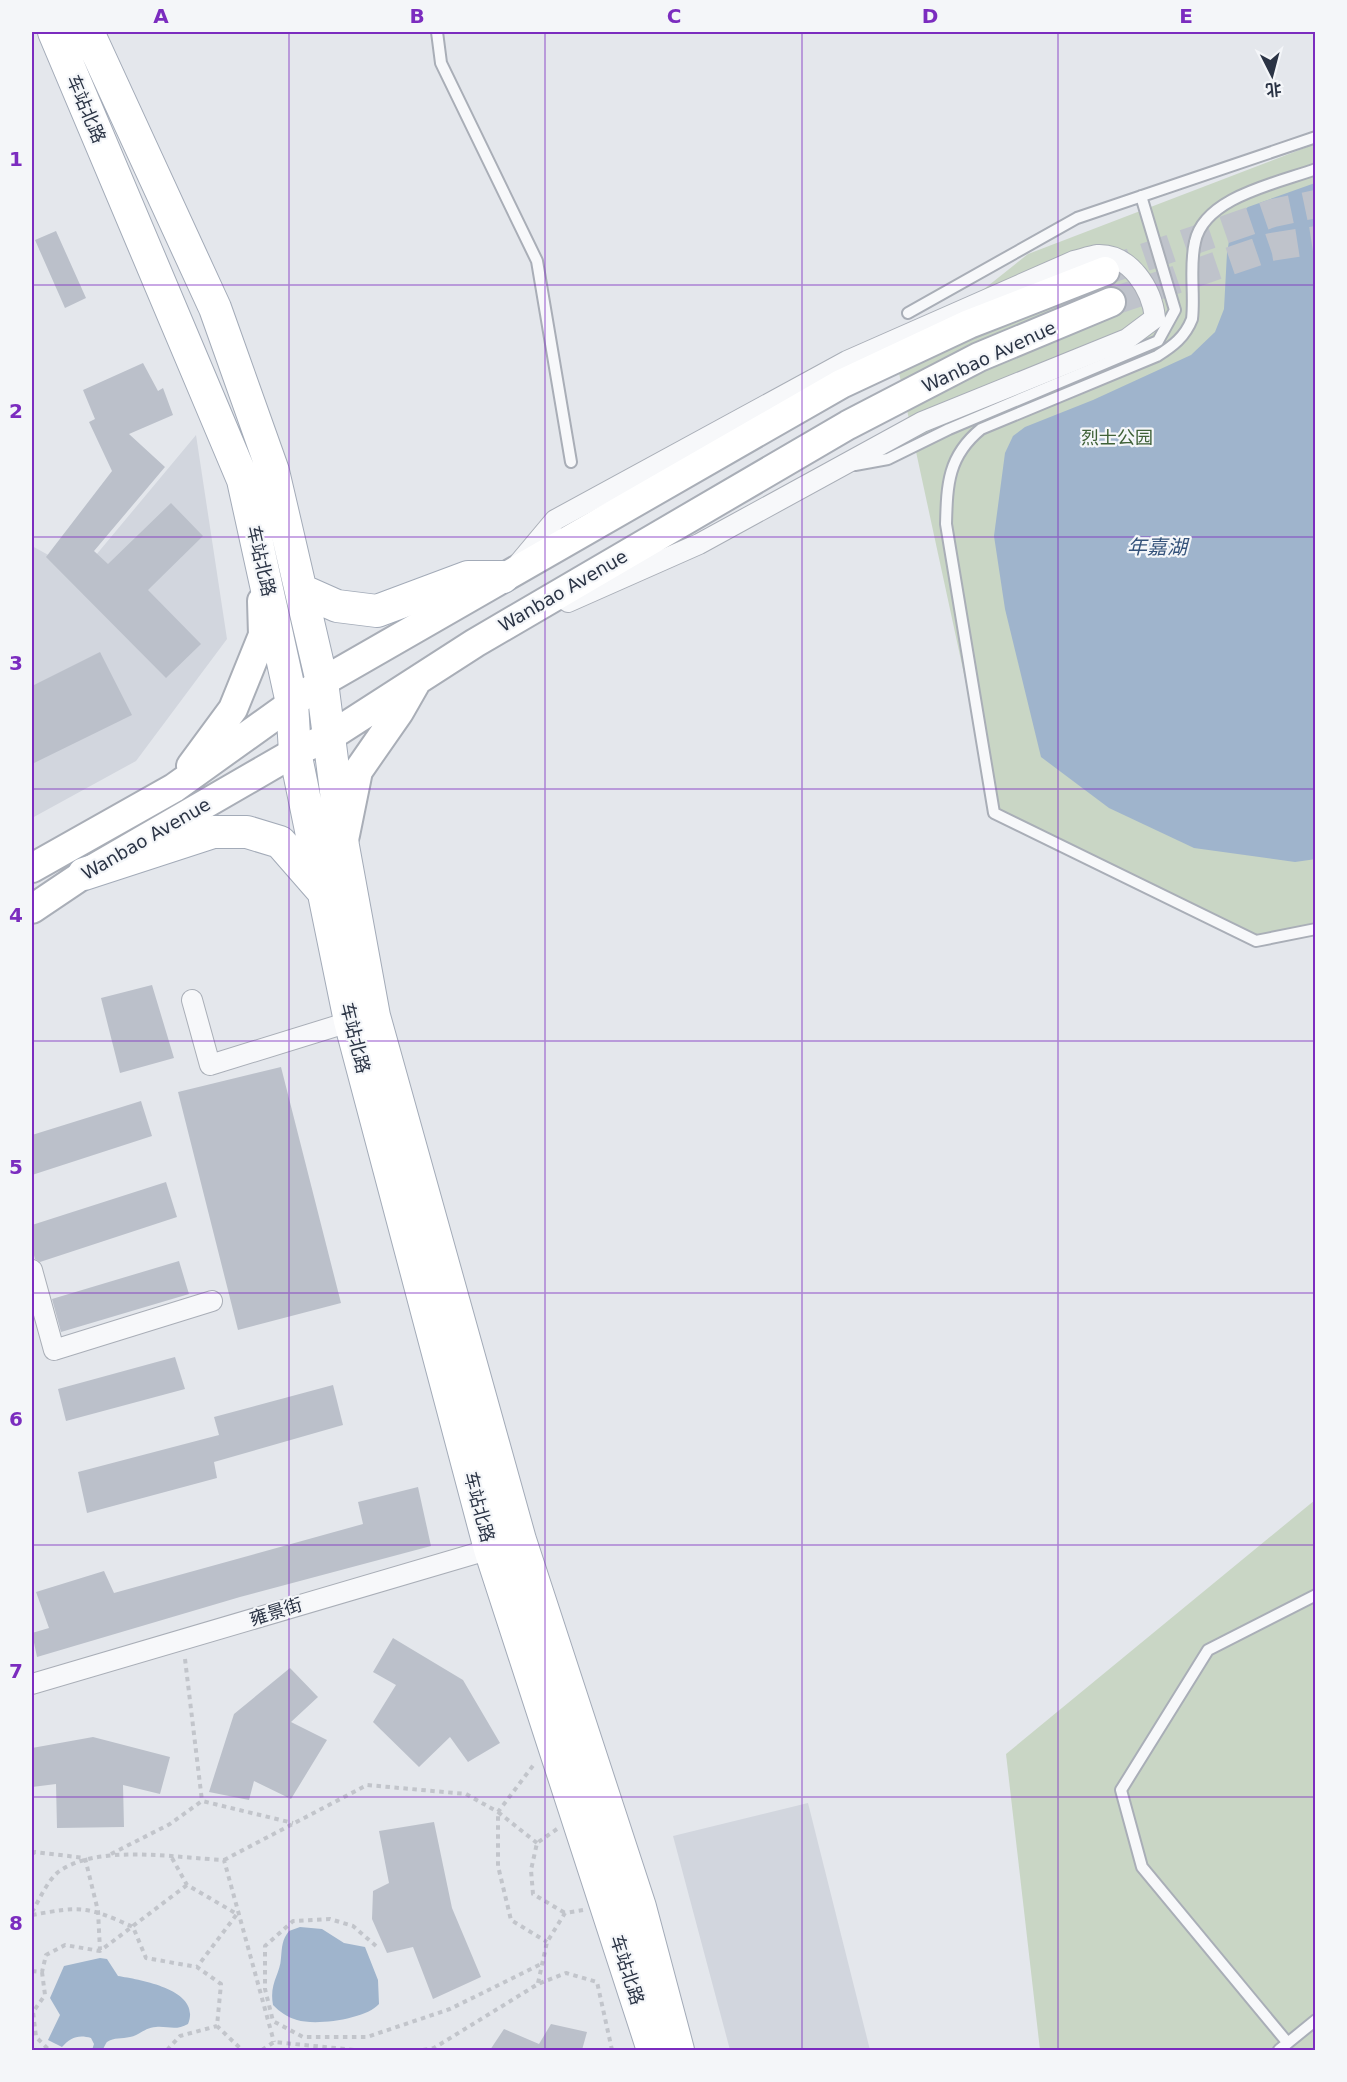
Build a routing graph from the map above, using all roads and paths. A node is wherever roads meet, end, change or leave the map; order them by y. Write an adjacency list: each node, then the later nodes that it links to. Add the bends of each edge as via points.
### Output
1 (54, 32): 12 (main road, 车站北路, via 243,480)
2 (88, 32): 14 (main road, 车站北路, via 215,308 273,471)
3 (437, 32): 10 (lane, via 441,63 537,261)
4 (1316, 137): 6 (lane)
5 (1316, 169): 27 (lane, via 1228,201 1202,225 1193,256 1192,320 1175,344 1156,356 981,429 966,441 954,460 947,488 946,524 994,813 1256,940)
6 (1141, 196): 9 (lane, via 1077,218); 11 (lane, via 1175,310 1158,341 949,429 888,459)
7 (1105, 271): 13 (main road, Wanbao Avenue, via 969,324 841,384)
8 (1111, 302): 15 (main road, Wanbao Avenue, via 979,357 848,425)
9 (908, 313)
10 (571, 462)
11 (837, 468): 13 (street, via 922,422 1127,339 1155,318 1140,278 1122,260 1099,255 1074,261 846,361 555,520); 15 (street, via 699,544)
12 (261, 560): 18 (main road, 车站北路); 21 (main road, via 262,635 233,709)
13 (507, 574): 14 (main road, via 468,577 377,611 337,606); 17 (main road, Wanbao Avenue)
14 (301, 590): 17 (main road, 车站北路)
15 (475, 643): 16 (main road, Wanbao Avenue)
16 (419, 678): 19 (main road, Wanbao Avenue); 22 (main road, via 358,771)
17 (322, 682): 18 (main road, Wanbao Avenue); 19 (main road, 车站北路)
18 (292, 703): 20 (main road, 车站北路); 21 (main road, Wanbao Avenue)
19 (329, 737): 20 (main road, Wanbao Avenue); 22 (main road, 车站北路)
20 (295, 752): 24 (main road, Wanbao Avenue); 25 (main road, 车站北路)
21 (174, 788): 23 (main road, Wanbao Avenue)
22 (343, 846): 29 (main road, 车站北路)
23 (32, 867)
24 (84, 874): 25 (main road, via 213,832 247,832 280,842); 26 (main road, Wanbao Avenue)
25 (323, 891): 29 (main road, 车站北路)
26 (32, 909)
27 (1316, 929)
28 (192, 1000): 29 (street, via 210,1065)
29 (362, 1019): 32 (main road, 车站北路); 33 (main road, 车站北路)
30 (32, 1270): 31 (street, via 54,1350)
31 (212, 1301)
32 (520, 1540): 33 (street, 雍景街); 78 (main road, 车站北路, via 640,1907)
33 (490, 1549): 35 (street, 雍景街); 37 (main road, 车站北路)
34 (1316, 1594): 67 (lane, via 1208,1650 1121,1790 1142,1867)
35 (183, 1640): 36 (street, 雍景街); 38 (path)
36 (32, 1684)
37 (553, 1740): 39 (path); 40 (main road, 车站北路)
38 (202, 1801): 41 (path); 44 (path, via 170,1824)
39 (498, 1812): 41 (path, via 466,1794 367,1785); 42 (path); 55 (path, via 498,1866 511,1920)
40 (578, 1817): 42 (path); 49 (main road, 车站北路)
41 (294, 1824): 47 (path)
42 (537, 1843): 52 (path, via 531,1870 533,1894)
43 (32, 1854): 45 (path)
44 (110, 1854): 45 (path); 46 (path)
45 (84, 1858): 50 (path); 51 (path, via 56,1874)
46 (171, 1858): 47 (path); 48 (path)
47 (224, 1860): 53 (path)
48 (187, 1884): 53 (path); 54 (path)
49 (607, 1907): 52 (path); 77 (main road, 车站北路)
50 (98, 1911): 51 (path, via 74,1907); 54 (path); 57 (path)
51 (32, 1913)
52 (565, 1913): 55 (path)
53 (237, 1914): 59 (path); 66 (path)
54 (133, 1927): 57 (path); 59 (path, via 146,1958)
55 (548, 1942): 58 (path)
56 (376, 1946): 58 (path, via 353,1926 330,1920 293,1921 265,1946 265,1989 273,2021 303,2037 367,2037 450,2009)
57 (100, 1951): 61 (path, via 65,1945 46,1955)
58 (543, 1963): 62 (path)
59 (197, 1967): 65 (path, via 221,1984)
60 (32, 1971): 61 (path)
61 (42, 1972): 63 (path, via 45,1995)
62 (538, 1984): 75 (path, via 435,2048); 76 (path, via 566,1973 597,1982)
63 (32, 2012): 68 (path, via 36,2037)
64 (1316, 2020): 67 (lane)
65 (216, 2026): 71 (path, via 180,2037); 72 (path)
66 (274, 2042): 73 (path); 74 (path)
67 (1283, 2046)
68 (49, 2050)
69 (115, 2050): 70 (path)
70 (120, 2050)
71 (166, 2050)
72 (242, 2050)
73 (262, 2050)
74 (355, 2050)
75 (423, 2050)
76 (612, 2050)
77 (653, 2050)
78 (678, 2050)

